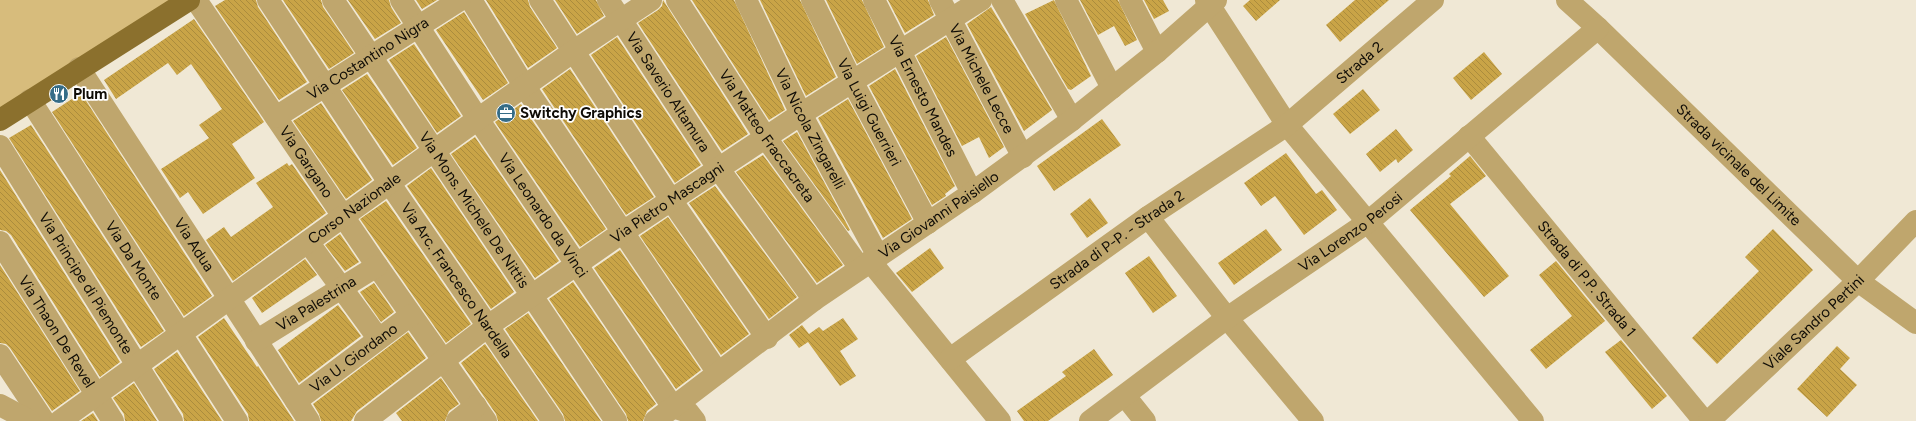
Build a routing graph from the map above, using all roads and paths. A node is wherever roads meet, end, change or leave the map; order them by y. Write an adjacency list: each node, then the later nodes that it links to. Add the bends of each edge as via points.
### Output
1 (189, 0): 31 (main road)
2 (196, 0): 38 (street, Via Gargano)
3 (268, 0): 33 (street, Via Arc. Francesco Nardella)
4 (332, 0): 30 (street, Via Mons. Michele De Nittis)
5 (401, 0): 25 (street, Via Leonardo da Vinci)
6 (460, 0): 25 (street, Via Costantino Nigra)
7 (471, 0): 34 (street)
8 (540, 0): 27 (street)
9 (608, 0): 23 (street, Via Saverio Altamura)
10 (651, 0): 23 (street, Corso Nazionale)
11 (677, 0): 44 (street, Via Matteo Fraccacreta)
12 (746, 0): 37 (street, Via Nicola Zingarelli)
13 (812, 0): 32 (street, Via Luigi Guerrieri)
14 (874, 0): 28 (street, Via Ernesto Mandes)
15 (940, 0): 24 (street, Via Michele Lecce)
16 (981, 0): 24 (street, Via Pietro Mascagni)
17 (1002, 0): 41 (street)
18 (1066, 0): 35 (street)
19 (1130, 0): 29 (street)
20 (1433, 0): 42 (street, Strada 2)
21 (1568, 0): 26 (street, Strada vicinale del Limite)
22 (1210, 2): 29 (street, Via Giovanni Paisiello); 42 (street)
23 (621, 20): 27 (street, Corso Nazionale); 48 (street, Via Saverio Altamura)
24 (951, 20): 28 (street, Via Pietro Mascagni); 47 (street, Via Michele Lecce)
25 (419, 27): 30 (street, Via Costantino Nigra); 39 (street, Via Leonardo da Vinci)
26 (1598, 28): 43 (street, Via Lorenzo Perosi); 63 (street, Strada vicinale del Limite)
27 (574, 51): 34 (street, Corso Nazionale); 51 (street)
28 (900, 52): 32 (street, Via Pietro Mascagni); 50 (street, Via Ernesto Mandes)
29 (1157, 52): 35 (street, Via Giovanni Paisiello)
30 (370, 58): 33 (street, Via Costantino Nigra); 46 (street, Via Mons. Michele De Nittis)
31 (79, 68): 36 (main road); 66 (street, Via Adua)
32 (852, 81): 37 (street, Via Pietro Mascagni); 56 (street, Via Luigi Guerrieri)
33 (326, 85): 38 (street, Via Costantino Nigra); 49 (street, Via Arc. Francesco Nardella)
34 (524, 87): 39 (street, Corso Nazionale); 57 (street)
35 (1112, 88): 41 (street, Via Giovanni Paisiello)
36 (30, 100): 40 (main road); 72 (street, Via Da Monte)
37 (807, 110): 44 (street, Via Pietro Mascagni); 60 (street, Via Nicola Zingarelli)
38 (276, 117): 52 (street, Via Gargano)
39 (478, 119): 46 (street, Corso Nazionale); 61 (street, Via Leonardo da Vinci)
40 (0, 120)
41 (1072, 120): 47 (street, Via Giovanni Paisiello)
42 (1286, 125): 53 (street, Strada di P-P. - Strada 2); 55 (street)
43 (1469, 136): 55 (street, Via Lorenzo Perosi); 105 (street, Strada di P.P. Strada 1)
44 (766, 138): 48 (street, Via Pietro Mascagni); 60 (street, Via Matteo Fraccacreta)
45 (0, 146): 79 (street, Via Principe di Piemonte)
46 (434, 151): 49 (street, Corso Nazionale); 65 (street, Via Mons. Michele De Nittis)
47 (1023, 157): 50 (street, Via Giovanni Paisiello)
48 (718, 168): 51 (street, Via Pietro Mascagni); 67 (street, Via Saverio Altamura)
49 (390, 184): 52 (street, Corso Nazionale); 71 (street, Via Arc. Francesco Nardella)
50 (972, 193): 56 (street, Via Giovanni Paisiello)
51 (671, 200): 57 (street, Via Pietro Mascagni); 74 (street)
52 (343, 216): 59 (street, Corso Nazionale); 62 (street, Via Gargano)
53 (1148, 217): 69 (street); 77 (street, Strada di P-P. - Strada 2)
54 (1916, 221): 63 (street, Viale Sandro Pertini)
55 (1368, 222): 69 (street, Via Lorenzo Perosi); 104 (street)
56 (928, 223): 60 (street, Via Giovanni Paisiello)
57 (623, 232): 61 (street, Via Pietro Mascagni); 80 (street)
58 (0, 242): 81 (street, Via Thaon De Revel)
59 (308, 242): 64 (street); 66 (street, Corso Nazionale)
60 (870, 262): 67 (street, Via Giovanni Paisiello); 77 (street)
61 (577, 264): 65 (street, Via Pietro Mascagni); 85 (street, Via Leonardo da Vinci)
62 (377, 266): 64 (street, Via Palestrina); 68 (street, Via Gargano)
63 (1858, 281): 70 (street, Strada vicinale del Limite); 106 (street, Viale Sandro Pertini)
64 (341, 288): 73 (street); 75 (street, Via Palestrina)
65 (531, 297): 71 (street, Via Pietro Mascagni); 97 (street, Via Mons. Michele De Nittis)
66 (230, 299): 72 (street, Corso Nazionale); 75 (street, Via Adua)
67 (814, 300): 74 (street, Via Giovanni Paisiello)
68 (411, 315): 73 (street, Via U. Giordano); 78 (street, Via Gargano)
69 (1227, 318): 82 (street, Via Lorenzo Perosi); 103 (street)
70 (1916, 323)
71 (488, 326): 78 (street, Via Pietro Mascagni); 96 (street, Via Arc. Francesco Nardella)
72 (180, 334): 79 (street, Corso Nazionale); 92 (street, Via Da Monte)
73 (378, 338): 83 (street, Via U. Giordano)
74 (767, 338): 80 (street, Via Giovanni Paisiello)
75 (256, 342): 83 (street, Via Adua)
76 (0, 355): 88 (street)
77 (950, 359): 100 (street)
78 (443, 361): 86 (street, Via Gargano); 94 (street, Via Pietro Mascagni)
79 (136, 365): 81 (street, Corso Nazionale); 91 (street, Via Principe di Piemonte)
80 (718, 373): 85 (street, Via Giovanni Paisiello)
81 (98, 395): 89 (street, Corso Nazionale); 90 (street, Via Thaon De Revel)
82 (1125, 396): 101 (street, Via Lorenzo Perosi); 102 (street)
83 (296, 401): 93 (street, Via Adua)
84 (0, 405): 87 (street)
85 (673, 407): 98 (street, Via Giovanni Paisiello); 99 (street, via 688,412)
86 (481, 414): 95 (street)
87 (30, 421)
88 (44, 421)
89 (60, 421)
90 (114, 421)
91 (172, 421)
92 (237, 421)
93 (309, 421)
94 (365, 421)
95 (457, 421)
96 (553, 421)
97 (616, 421)
98 (656, 421)
99 (694, 421)
100 (1000, 421)
101 (1090, 421)
102 (1145, 421)
103 (1313, 421)
104 (1533, 421)
105 (1704, 421)
106 (1709, 421)

